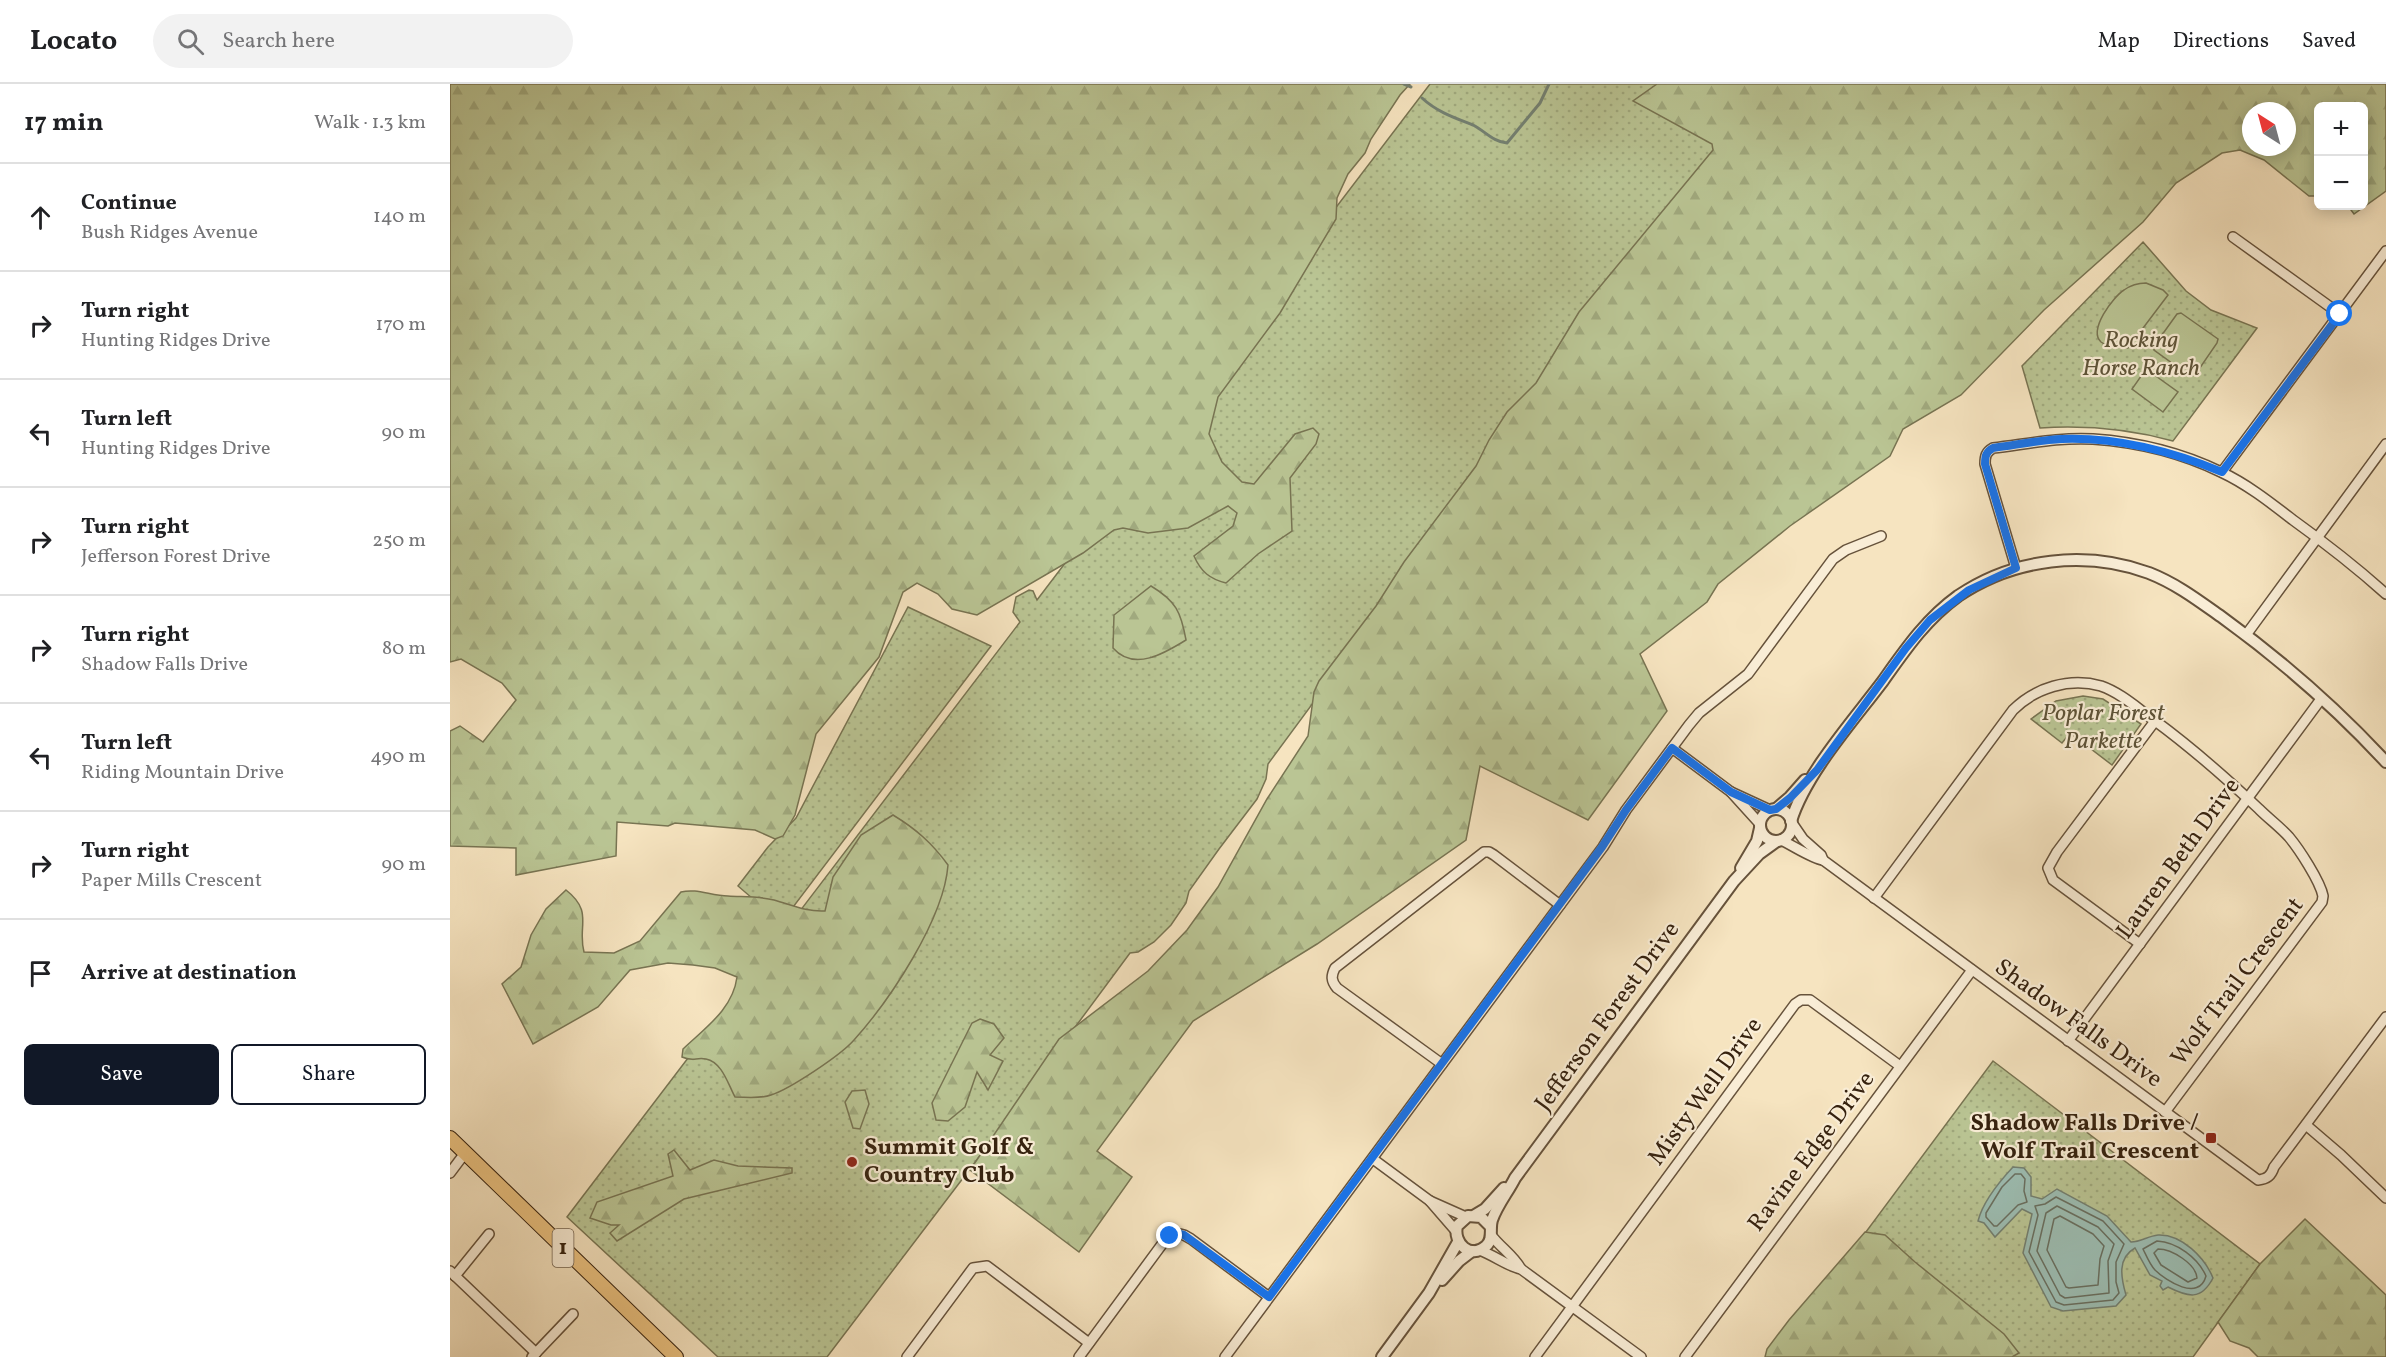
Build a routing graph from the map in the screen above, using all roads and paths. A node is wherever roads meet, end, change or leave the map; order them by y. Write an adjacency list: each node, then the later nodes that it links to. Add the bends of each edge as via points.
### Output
1 (2233, 237): 3 (street)
2 (2386, 251): 3 (street)
3 (2340, 314): 5 (street)
4 (2386, 444): 7 (street)
5 (2222, 472): 7 (street); 8 (street, via 2169,453 2107,441 2059,440 1993,448 1985,456 1985,464)
6 (1881, 536): 13 (street, via 1846,550 1833,560 1748,674 1699,713)
7 (2317, 537): 9 (street); 10 (street)
8 (2016, 568): 10 (street, via 2075,560 2138,570 2181,589); 15 (street, via 1969,590 1930,620)
9 (2386, 594)
10 (2246, 635): 11 (street)
11 (2321, 699): 14 (street); 17 (street, Lauren Beth Drive)
12 (2155, 721): 17 (street, Wolf Trail Crescent, via 2202,756); 24 (street, Wolf Trail Crescent, via 2124,697 2093,684 2064,684 2029,697 2005,720); 26 (street, via 2048,868 2053,880)
13 (1672, 748): 16 (street); 25 (street)
14 (2386, 762)
15 (1817, 770): 18 (street); 19 (street)
16 (1731, 792): 18 (street); 20 (street)
17 (2248, 798): 26 (street, Lauren Beth Drive); 32 (street, Wolf Trail Crescent, via 2300,851 2322,890 2322,902)
18 (1773, 810): 19 (street, via 1785,812); 20 (street, via 1763,816)
19 (1791, 822): 21 (street, via 1790,833); 22 (street, Shadow Falls Drive)
20 (1760, 826): 21 (street, via 1768,839); 23 (street, Jefferson Forest Drive, via 1757,841)
21 (1779, 840): 22 (street, Shadow Falls Drive); 23 (street, Jefferson Forest Drive, via 1759,854)
22 (1823, 860): 24 (street, Shadow Falls Drive)
23 (1734, 881): 38 (street, Jefferson Forest Drive)
24 (1874, 898): 27 (street, Shadow Falls Drive)
25 (1560, 905): 30 (street); 30 (street, via 1494,855 1484,852 1335,968 1332,982 1337,988)
26 (2140, 944): 29 (street, Lauren Beth Drive)
27 (1972, 970): 29 (street, Shadow Falls Drive); 31 (street, Ravine Edge Drive)
28 (2386, 1017): 33 (street, Shadow Falls Drive)
29 (2068, 1041): 32 (street, Shadow Falls Drive)
30 (1442, 1064): 36 (street)
31 (1900, 1066): 50 (street, Misty Well Drive, via 1810,1000 1795,1004); 61 (street, Ravine Edge Drive)
32 (2165, 1113): 33 (street, Shadow Falls Drive, via 2258,1180 2271,1175)
33 (2306, 1125): 39 (street)
34 (450, 1138): 35 (main road, 1)
35 (465, 1153): 37 (street); 54 (main road, 1)
36 (1372, 1159): 40 (street); 49 (street)
37 (450, 1173)
38 (1515, 1178): 41 (street, Jefferson Forest Drive, via 1485,1209); 42 (street, Jefferson Forest Drive, via 1494,1215)
39 (2386, 1198)
40 (1430, 1202): 41 (street); 44 (street)
41 (1470, 1216): 42 (street, via 1485,1219); 44 (street, via 1459,1222)
42 (1491, 1231): 45 (street, via 1488,1244); 46 (street)
43 (489, 1234): 47 (street)
44 (1457, 1236): 45 (street, via 1464,1248); 48 (street)
45 (1476, 1250): 46 (street); 48 (street, via 1459,1261)
46 (1521, 1269): 50 (street)
47 (453, 1273): 53 (street)
48 (1429, 1293): 58 (street)
49 (1269, 1297): 52 (street, via 1191,1239 1176,1233 1163,1243); 57 (street)
50 (1572, 1306): 59 (street); 60 (street)
51 (573, 1314): 53 (street)
52 (1089, 1343): 55 (street, via 987,1266 980,1266 973,1268); 56 (street)
53 (534, 1355)
54 (676, 1357)
55 (907, 1357)
56 (1079, 1357)
57 (1225, 1357)
58 (1382, 1357)
59 (1535, 1357)
60 (1641, 1357)
61 (1685, 1357)

